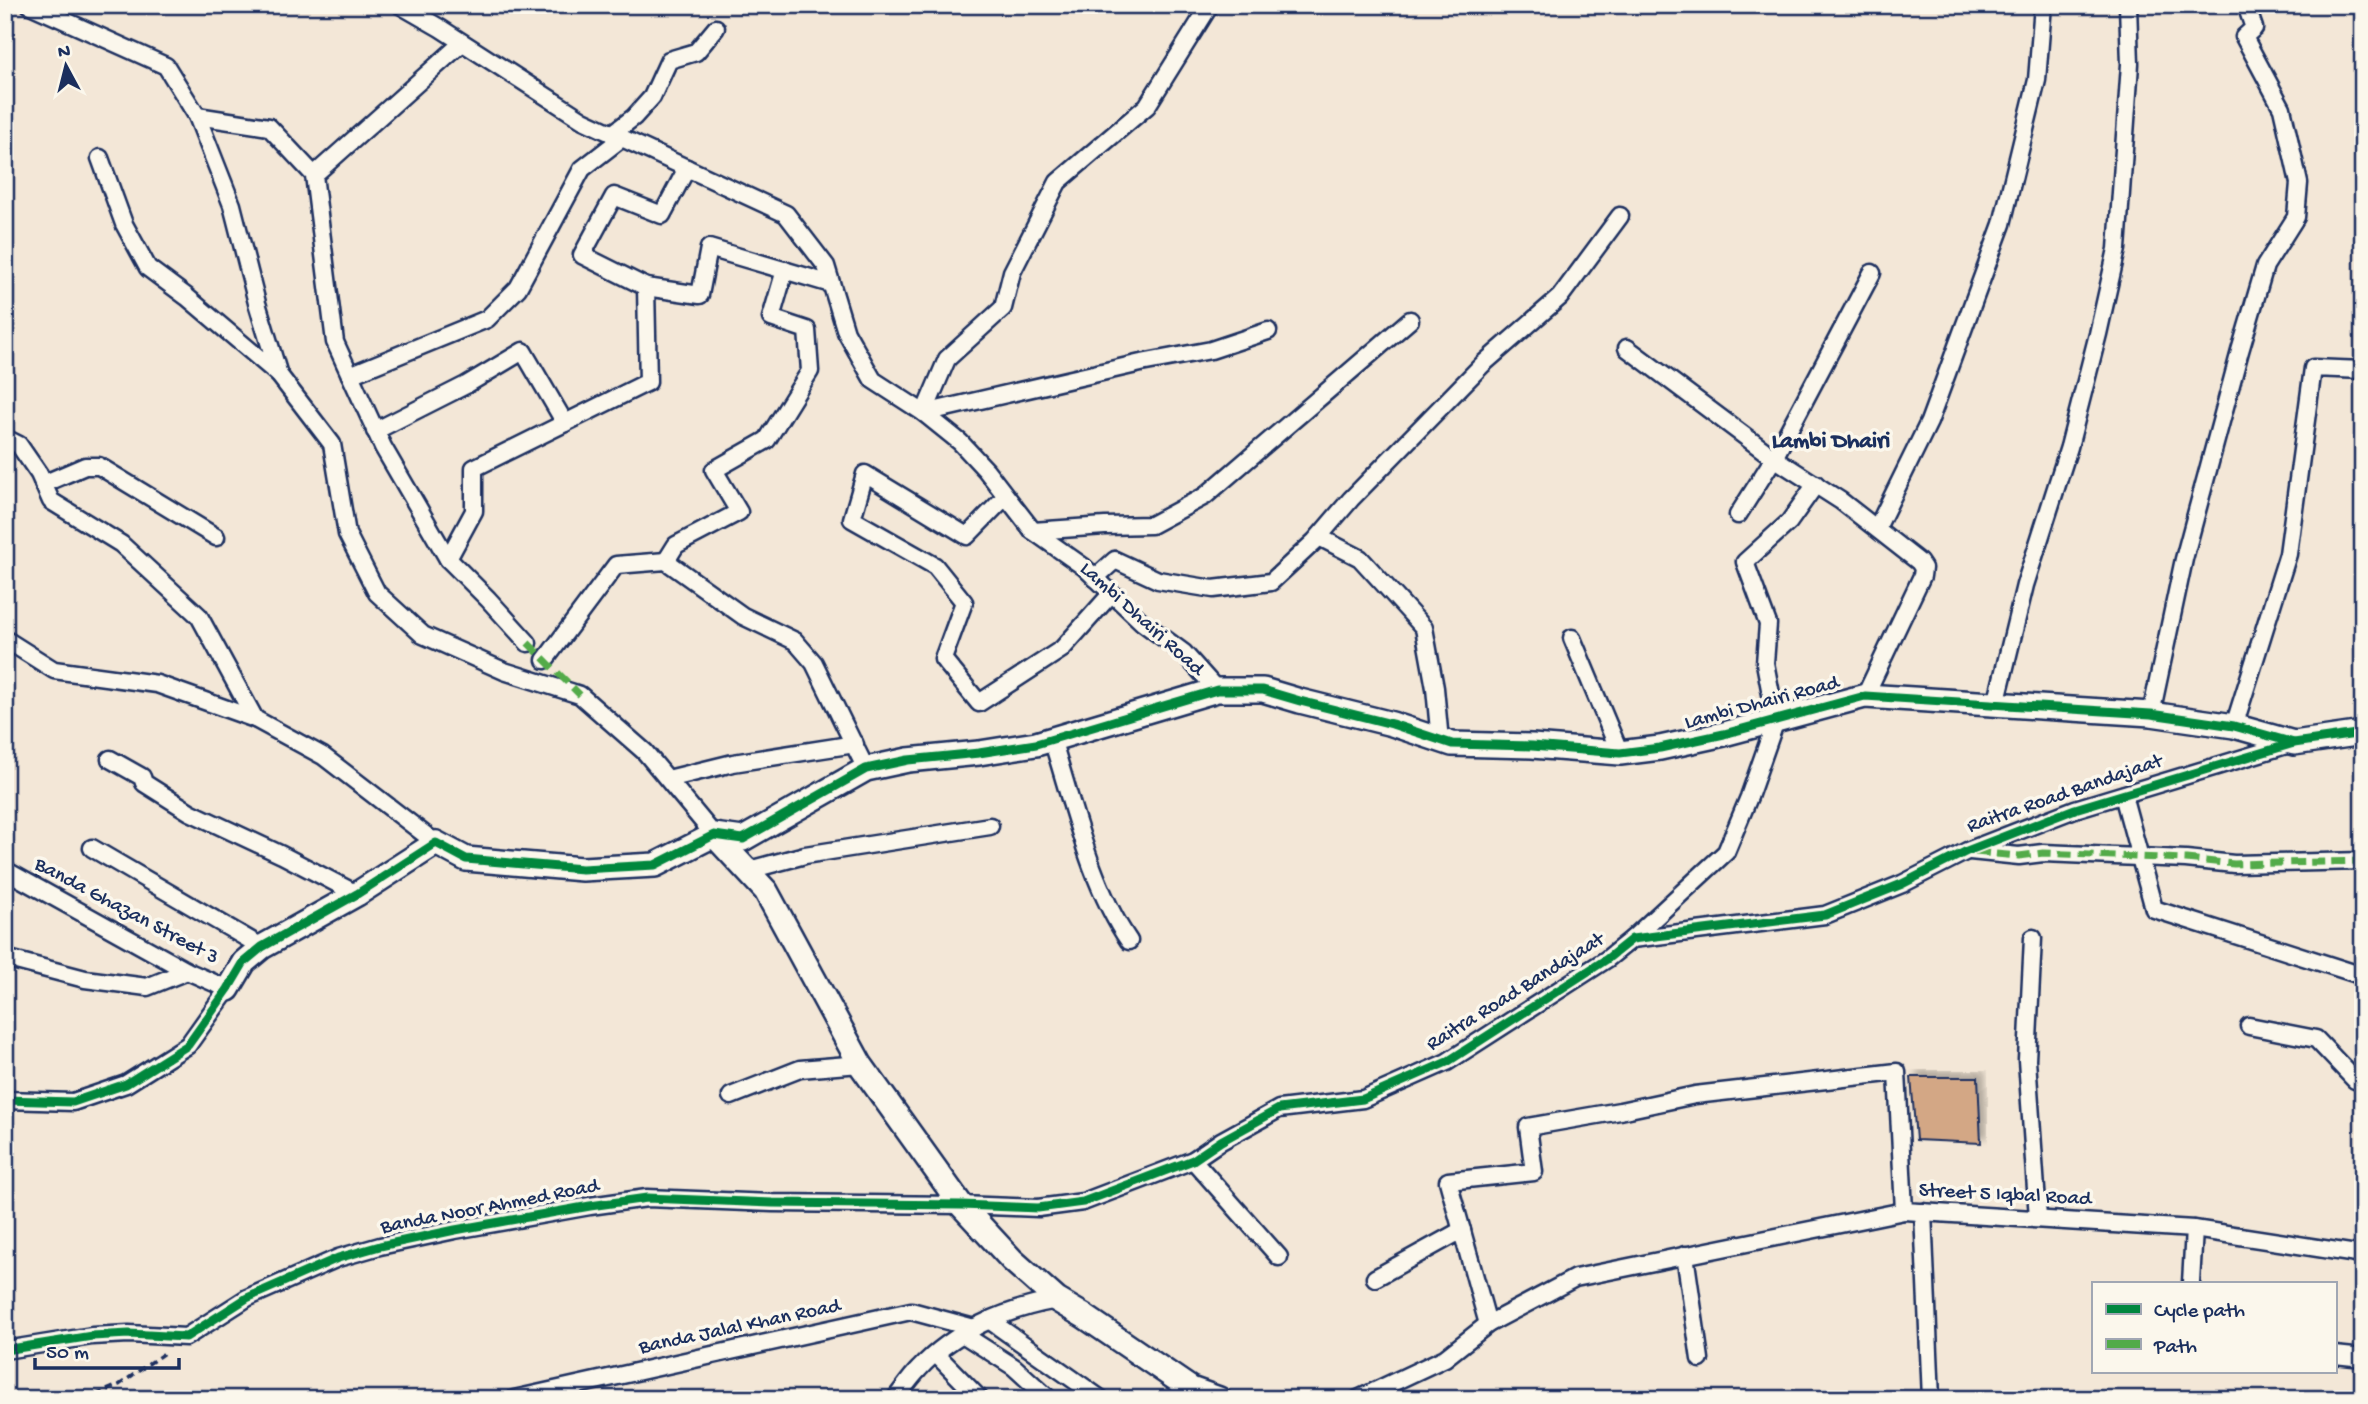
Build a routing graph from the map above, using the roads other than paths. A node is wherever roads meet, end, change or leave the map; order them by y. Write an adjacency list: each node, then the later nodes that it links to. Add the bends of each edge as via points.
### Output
1 (30, 5): 9 (street, via 166,66)
2 (400, 5): 8 (street, Lambi Dhairi Road)
3 (1210, 5): 25 (street, via 1147,106 1058,182 1012,272 1003,308 947,359)
4 (2043, 5): 34 (street, via 2037,80 2002,224 1929,422)
5 (2128, 5): 48 (street, via 2130,64 2117,249 2075,422 2025,585)
6 (2246, 5): 49 (street, via 2254,28 2244,37 2282,108 2299,183 2296,216 2266,267 2240,351 2184,559)
7 (716, 28): 10 (street, via 696,52 670,60 652,97)
8 (462, 43): 10 (street, Lambi Dhairi Road, via 583,120); 13 (street)
9 (197, 116): 13 (street, via 269,127); 23 (street, via 232,205)
10 (617, 136): 12 (street, Lambi Dhairi Road); 24 (street, via 582,169 519,288 487,319)
11 (100, 159): 23 (street, via 124,224 148,268)
12 (687, 168): 17 (street, Lambi Dhairi Road, via 786,214 826,266); 18 (street, via 662,215 614,196 582,255)
13 (314, 175): 24 (street, via 335,342)
14 (1620, 216): 37 (street, via 1560,297 1483,364)
15 (785, 270): 17 (street); 18 (street, via 709,248 700,295); 39 (street, via 771,318 807,330 810,371 767,440 714,470 739,512 676,545)
16 (1872, 273): 29 (street)
17 (831, 284): 25 (street, Lambi Dhairi Road, via 846,332 873,380)
18 (646, 287): 26 (street, via 648,382)
19 (1410, 320): 35 (street, via 1206,496 1152,525)
20 (1268, 331): 25 (street, via 1211,350)
21 (1627, 348): 29 (street)
22 (2363, 370): 52 (street, via 2313,368 2288,554)
23 (279, 375): 61 (street, via 332,444 347,534 377,593 424,635 504,671 580,695 645,751)
24 (350, 375): 27 (street)
25 (924, 413): 32 (street, Lambi Dhairi Road, via 960,442)
26 (565, 423): 27 (street, via 523,351); 38 (street, via 474,468 474,511)
27 (375, 431): 38 (street)
28 (5, 438): 30 (street, via 19,445)
29 (1773, 458): 31 (street); 33 (street)
30 (43, 484): 36 (street, via 85,466 99,466); 50 (street, via 51,501 121,544 200,616)
31 (1816, 484): 34 (street); 51 (street, via 1789,522 1745,562 1768,624 1765,663)
32 (1005, 496): 35 (street, Lambi Dhairi Road); 41 (street, via 967,536 865,474 852,519 935,566 964,602 943,659 979,704 1062,649)
33 (1738, 515)
34 (1877, 528): 47 (street, via 1923,568)
35 (1033, 531): 40 (street, Lambi Dhairi Road)
36 (216, 537)
37 (1319, 537): 40 (street, via 1271,582 1213,589 1158,580 1115,560); 55 (street, via 1360,558 1424,628)
38 (448, 559): 44 (street)
39 (666, 561): 45 (street, via 616,565); 57 (street, via 743,616 795,641 814,663)
40 (1095, 578): 41 (street, Lambi Dhairi Road)
41 (1111, 594): 46 (street, Lambi Dhairi Road, via 1184,653)
42 (1572, 638): 58 (street)
43 (5, 639): 50 (street, via 54,670 157,684)
44 (528, 643)
45 (545, 660)
46 (1217, 690): 54 (street); 55 (street, Lambi Dhairi Road, via 1263,690)
47 (1865, 696): 48 (street, Lambi Dhairi Road); 51 (street, Lambi Dhairi Road)
48 (1996, 704): 49 (street, Lambi Dhairi Road)
49 (2151, 714): 52 (street, Lambi Dhairi Road)
50 (255, 719): 65 (street, via 323,756)
51 (1776, 720): 58 (street, Lambi Dhairi Road); 74 (street, via 1726,852)
52 (2234, 726): 56 (street, Lambi Dhairi Road)
53 (2363, 733): 56 (street, Lambi Dhairi Road)
54 (1052, 739): 60 (street); 75 (street, via 1088,856)
55 (1440, 740): 58 (street, Lambi Dhairi Road)
56 (2294, 743): 62 (street, Raitra Road Bandajaat)
57 (855, 744): 60 (street); 61 (street, via 733,763)
58 (1620, 753)
59 (110, 759): 72 (street, via 190,813)
60 (866, 769): 64 (street, via 743,839)
61 (668, 779): 64 (street)
62 (2123, 795): 67 (street, Raitra Road Bandajaat); 68 (street)
63 (990, 826): 71 (street, via 805,855)
64 (714, 835): 65 (street, via 655,865 582,869 466,859); 71 (street)
65 (436, 843): 72 (street)
66 (92, 848): 76 (street)
67 (1967, 851): 68 (street); 74 (street, Raitra Road Bandajaat, via 1825,915)
68 (2138, 857): 69 (street, via 2234,864); 79 (street, via 2154,909)
69 (2363, 861)
70 (5, 870): 78 (street, Banda Ghazan Street 3)
71 (749, 870): 82 (street, via 766,891)
72 (357, 894): 76 (street)
73 (2034, 938): 90 (street, via 2027,1060)
74 (1632, 939): 86 (street, Raitra Road Bandajaat, via 1447,1062 1363,1099 1279,1108)
75 (1129, 941)
76 (262, 947): 80 (street, via 244,962)
77 (5, 958): 78 (street, via 85,979 147,987)
78 (187, 971): 80 (street, Banda Ghazan Street 3)
79 (2363, 976)
80 (228, 989): 85 (street, via 188,1045 126,1084 73,1102)
81 (2249, 1026): 83 (street, via 2316,1039 2355,1080)
82 (860, 1064): 84 (street, via 800,1069); 87 (street)
83 (2363, 1082)
84 (731, 1096)
85 (5, 1100)
86 (1194, 1160): 87 (street, Raitra Road Bandajaat, via 1083,1202 1038,1208); 95 (street)
87 (961, 1205): 98 (street); 101 (street, Banda Noor Ahmed Road, via 647,1198 590,1206 455,1230 338,1258 247,1298 186,1337 92,1336)
88 (1904, 1211): 89 (street, Street 5 Iqbal Road); 92 (street, Street 5 Iqbal Road, via 1897,1072 1695,1095 1528,1127 1534,1172 1448,1181); 93 (street)
89 (1923, 1212): 90 (street, Street 5 Iqbal Road); 113 (street)
90 (2038, 1218): 91 (street, Street 5 Iqbal Road)
91 (2194, 1229): 94 (street, Street 5 Iqbal Road); 97 (street)
92 (1462, 1230): 96 (street); 99 (street)
93 (1685, 1255): 99 (street, via 1576,1278); 105 (street)
94 (2363, 1255)
95 (1279, 1257)
96 (1374, 1278)
97 (2191, 1282)
98 (1057, 1300): 100 (street, via 1016,1309); 111 (street, via 1191,1389)
99 (1488, 1324): 112 (street, via 1445,1358)
100 (976, 1328): 102 (street); 106 (street, Banda Jalal Khan Road, via 911,1311); 109 (street); 110 (street)
101 (5, 1350)
102 (936, 1354): 107 (street); 108 (street)
103 (2336, 1356): 104 (street)
104 (2363, 1358)
105 (1700, 1360)
106 (514, 1399)
107 (895, 1399)
108 (980, 1399)
109 (1049, 1399)
110 (1101, 1399)
111 (1219, 1399)
112 (1358, 1399)
113 (1931, 1399)

